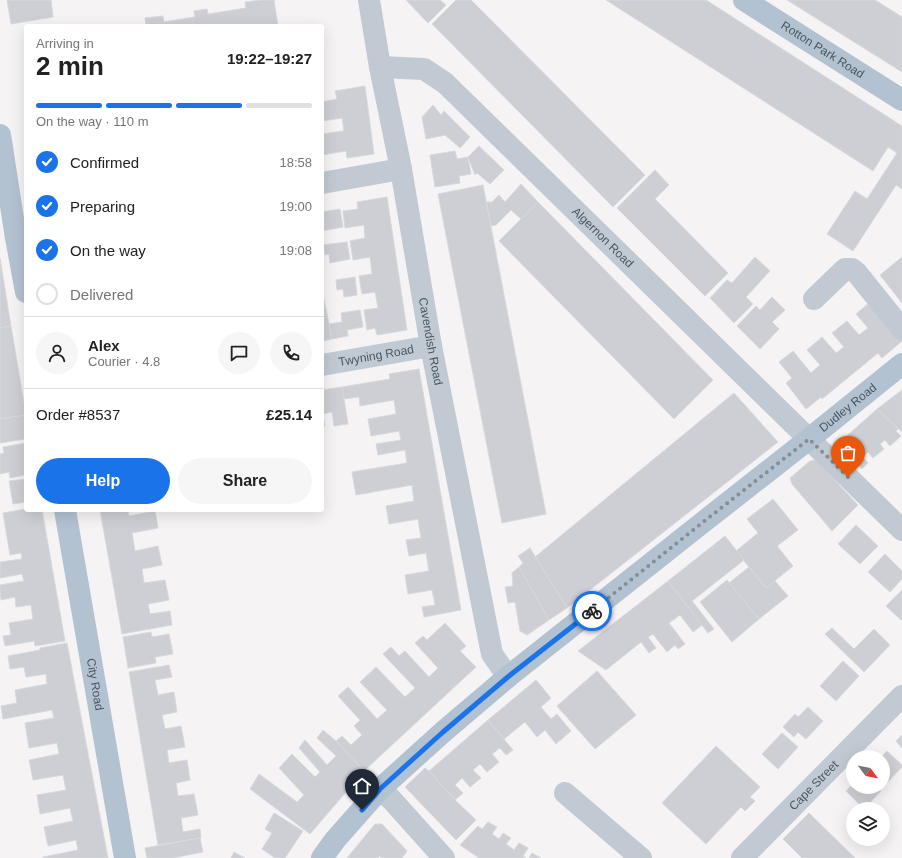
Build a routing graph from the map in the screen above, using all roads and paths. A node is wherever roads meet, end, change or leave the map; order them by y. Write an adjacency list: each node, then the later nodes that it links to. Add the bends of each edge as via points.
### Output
1 (369, 0): 3 (street, Cavendish Road)
2 (744, 0): 4 (main road, Rotton Park Road)
3 (380, 67): 6 (street, Cavendish Road); 15 (street, Algernon Road, via 424,69 446,83)
4 (902, 100)
5 (0, 135): 8 (main road)
6 (401, 169): 7 (street); 12 (street, Cavendish Road)
7 (324, 183)
8 (21, 236): 9 (main road)
9 (24, 270)
10 (814, 299): 11 (street, via 845,269 852,269)
11 (902, 328)
12 (431, 346): 14 (street, Twyning Road); 18 (street, Cavendish Road, via 492,654)
13 (902, 364): 15 (main road, Dudley Road)
14 (324, 365)
15 (809, 439): 17 (street, Algernon Road); 18 (main road, Dudley Road)
16 (65, 512): 22 (main road, City Road)
17 (902, 530)
18 (509, 676): 20 (main road, Dudley Road)
19 (902, 696): 26 (street, Cape Street)
20 (380, 789): 23 (main road, Dudley Road); 24 (street)
21 (565, 793): 25 (street)
22 (125, 858)
23 (322, 858)
24 (444, 858)
25 (641, 858)
26 (742, 858)

